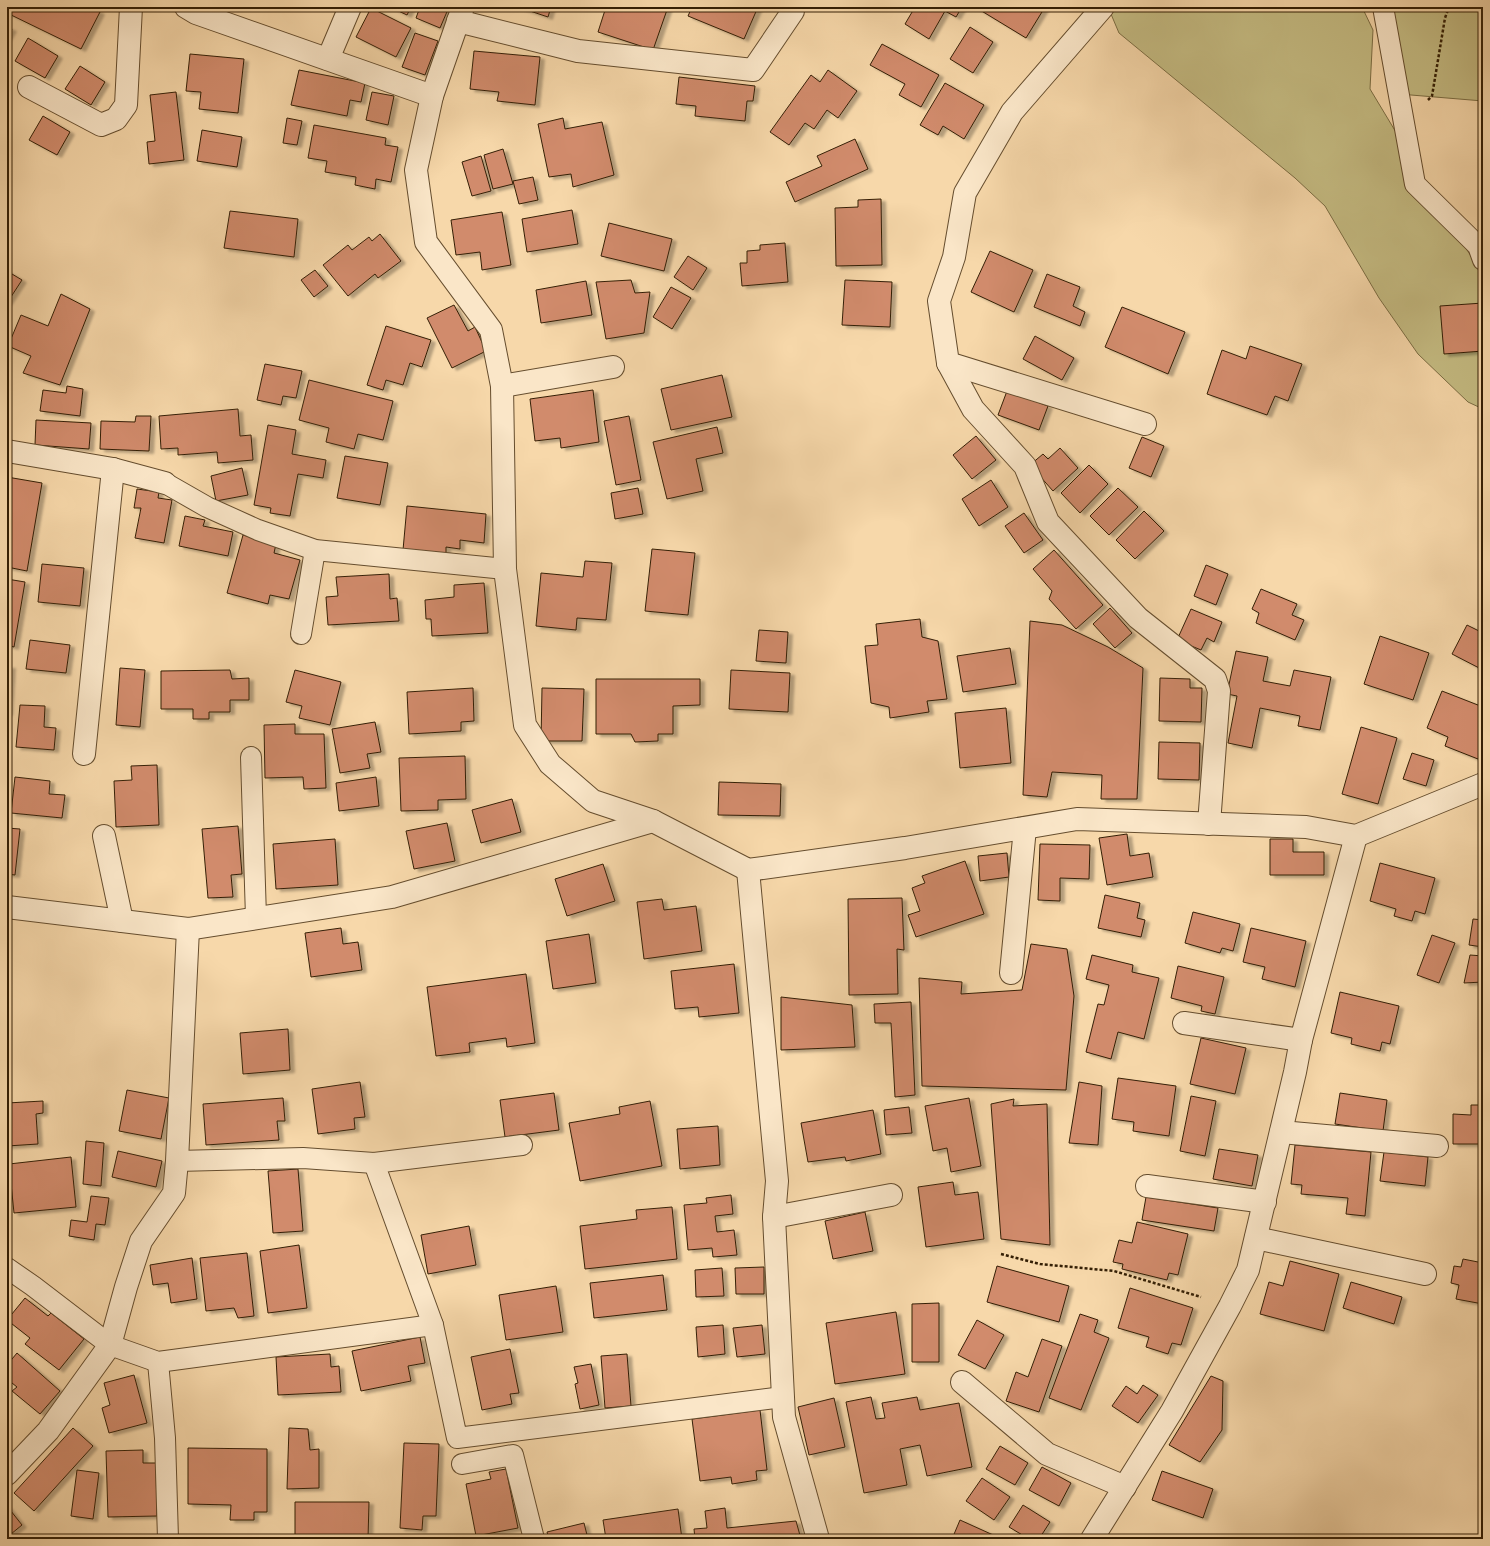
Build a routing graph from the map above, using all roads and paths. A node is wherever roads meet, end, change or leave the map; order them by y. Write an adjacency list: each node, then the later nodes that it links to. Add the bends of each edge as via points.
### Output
1 (131, 7): 10 (street, via 126,105 116,118 101,125)
2 (186, 7): 9 (street, via 196,13)
3 (350, 7): 9 (street)
4 (793, 7): 8 (street, via 793,11 753,70 578,51)
5 (1103, 7): 14 (street, via 1012,112 965,193 954,257 939,301)
6 (1383, 7): 12 (lane)
7 (1449, 7): 12 (path, via 1432,96)
8 (461, 14): 11 (street)
9 (328, 59): 11 (street)
10 (29, 87)
11 (432, 96): 16 (street, via 416,170 426,242 491,330)
12 (1403, 118): 13 (lane, via 1415,184 1478,246)
13 (1483, 260)
14 (948, 363): 17 (street); 28 (street, via 972,409 1025,466 1048,522 1138,618 1215,679 1219,691)
15 (613, 367): 16 (street)
16 (502, 386): 22 (street)
17 (1144, 424)
18 (7, 451): 19 (street)
19 (113, 469): 20 (street); 24 (street)
20 (165, 483): 21 (lane, via 207,507 258,530)
21 (315, 550): 22 (lane); 23 (lane)
22 (505, 569): 27 (street, via 525,725 550,764 593,801)
23 (301, 634)
24 (84, 754)
25 (251, 757): 34 (lane)
26 (1483, 784): 31 (street)
27 (653, 821): 32 (street); 34 (street, via 392,896)
28 (1209, 824): 29 (street, via 1076,819); 31 (street, via 1306,827)
29 (1025, 828): 32 (street); 37 (street)
30 (104, 836): 35 (street)
31 (1356, 836): 39 (street)
32 (748, 870): 48 (street, via 777,1181)
33 (7, 907): 35 (street)
34 (256, 917): 36 (street)
35 (122, 921): 36 (street)
36 (188, 929): 43 (street)
37 (1011, 973)
38 (1184, 1024): 39 (street)
39 (1301, 1040): 40 (street)
40 (1281, 1132): 42 (street); 47 (street)
41 (522, 1145): 44 (lane)
42 (1437, 1146)
43 (177, 1161): 44 (lane, via 303,1158); 55 (street, via 174,1193 141,1241)
44 (374, 1163): 54 (lane)
45 (1146, 1186): 47 (street)
46 (891, 1195): 48 (street)
47 (1265, 1202): 49 (street)
48 (774, 1217): 58 (street)
49 (1256, 1238): 52 (street); 53 (street, via 1248,1270)
50 (1001, 1254): 53 (path, via 1040,1264 1114,1271)
51 (7, 1268): 55 (lane)
52 (1425, 1274)
53 (1230, 1306): 61 (street, via 1172,1411)
54 (433, 1325): 56 (lane); 58 (lane, via 457,1438)
55 (110, 1345): 56 (lane); 60 (street, via 48,1431)
56 (158, 1362): 62 (lane, via 165,1438)
57 (962, 1382): 61 (street, via 1047,1454)
58 (783, 1397): 64 (street, via 784,1416)
59 (462, 1464): 63 (lane, via 512,1455)
60 (7, 1474)
61 (1124, 1487): 65 (street)
62 (168, 1539)
63 (534, 1539)
64 (818, 1539)
65 (1092, 1539)

